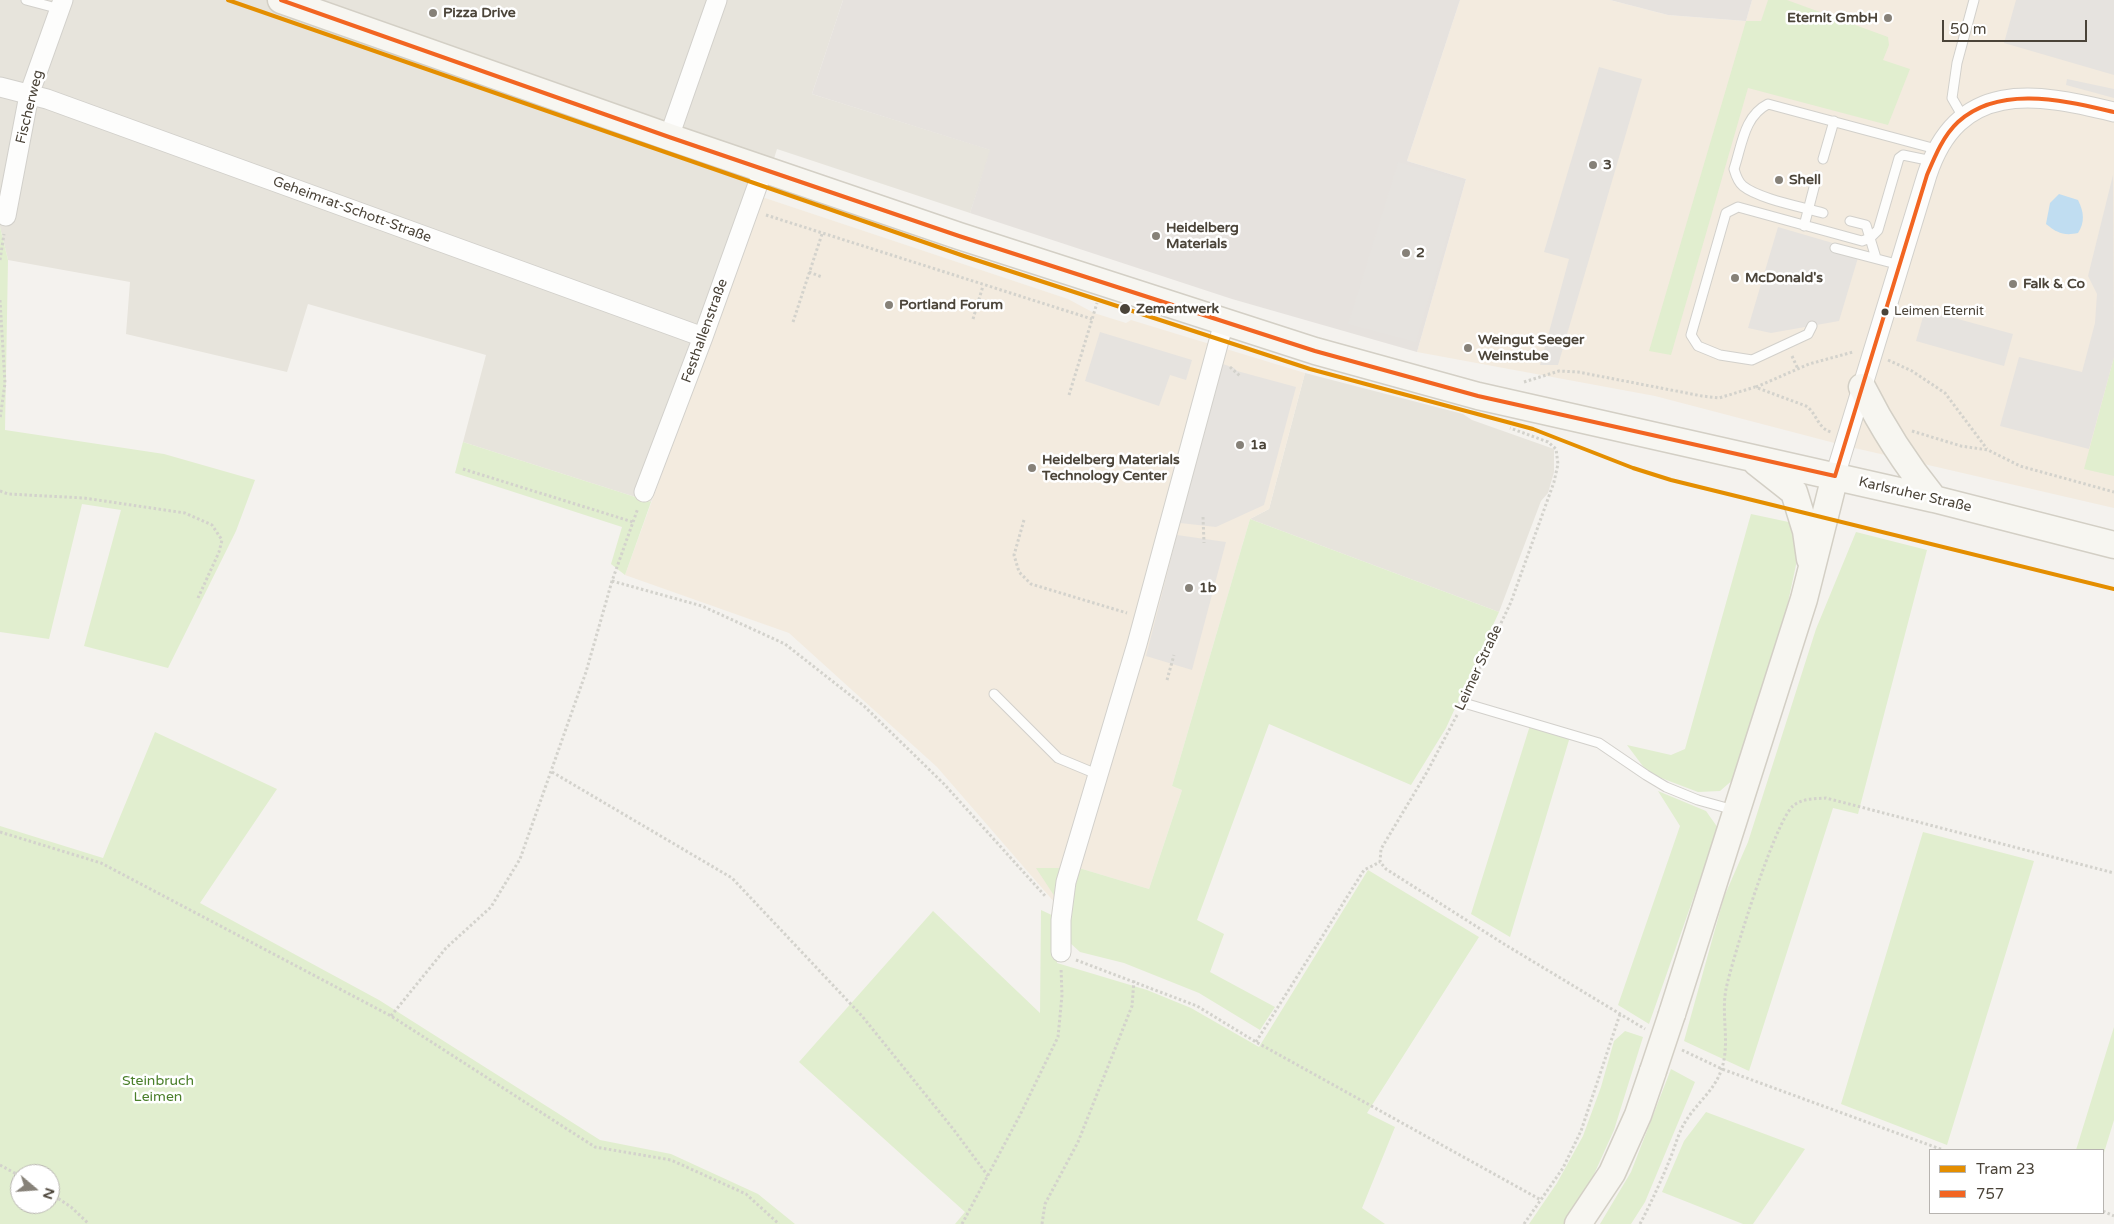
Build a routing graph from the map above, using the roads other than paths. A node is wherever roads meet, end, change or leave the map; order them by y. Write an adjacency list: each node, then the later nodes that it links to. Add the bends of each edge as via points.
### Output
1 (26, 0): 5 (lane)
2 (717, 0): 11 (street)
3 (1974, 0): 9 (lane, via 1957,63 1952,98)
4 (285, 1): 11 (main road, Karlsruher Straße)
5 (62, 4): 7 (street, Fischerweg)
6 (0, 87): 7 (street, Geheimrat-Schott-Straße)
7 (30, 95): 18 (street, Fischerweg); 27 (street, Geheimrat-Schott-Straße, via 47,98)
8 (2114, 112): 9 (street, via 2065,99 2025,97 1990,104)
9 (1963, 117): 12 (street, via 1944,136)
10 (1834, 121): 12 (lane); 13 (lane); 16 (lane, via 1768,104 1750,118 1734,169 1742,186 1755,193)
11 (668, 137): 14 (main road, Karlsruher Straße)
12 (1934, 155): 21 (lane, via 1903,154 1899,158 1878,230); 24 (street)
13 (1823, 159)
14 (763, 170): 25 (main road, Karlsruher Straße); 27 (street, Festhallenstraße)
15 (1817, 176): 16 (lane)
16 (1808, 208): 17 (lane); 20 (lane)
17 (1823, 213)
18 (6, 216)
19 (1850, 220): 21 (lane, via 1866,225)
20 (1804, 226): 21 (lane, via 1862,241); 26 (lane, via 1738,207 1726,213 1691,335 1698,346 1720,355 1752,360 1808,334)
21 (1870, 238): 23 (lane)
22 (1835, 248): 23 (lane)
23 (1876, 258): 24 (lane)
24 (1900, 265): 28 (street)
25 (1224, 322): 29 (main road, Karlsruher Straße, via 1478,396); 37 (street)
26 (1812, 326)
27 (703, 338): 31 (street, Festhallenstraße)
28 (1862, 386): 30 (street); 32 (main road, via 1891,442)
29 (1753, 457): 30 (main road, Karlsruher Straße); 34 (main road, via 1759,466 1794,492 1806,531)
30 (1835, 476): 32 (main road, Karlsruher Straße); 34 (main road)
31 (644, 492)
32 (1934, 499): 33 (main road, Karlsruher Straße)
33 (2114, 545)
34 (1812, 570): 38 (main road)
35 (994, 694): 37 (lane, via 1058,758)
36 (1464, 703): 38 (lane, via 1599,742 1666,787)
37 (1099, 775): 39 (street, via 1066,882)
38 (1736, 811): 40 (main road, bridge, via 1638,1115 1612,1173)
39 (1061, 952)
40 (1578, 1224)

